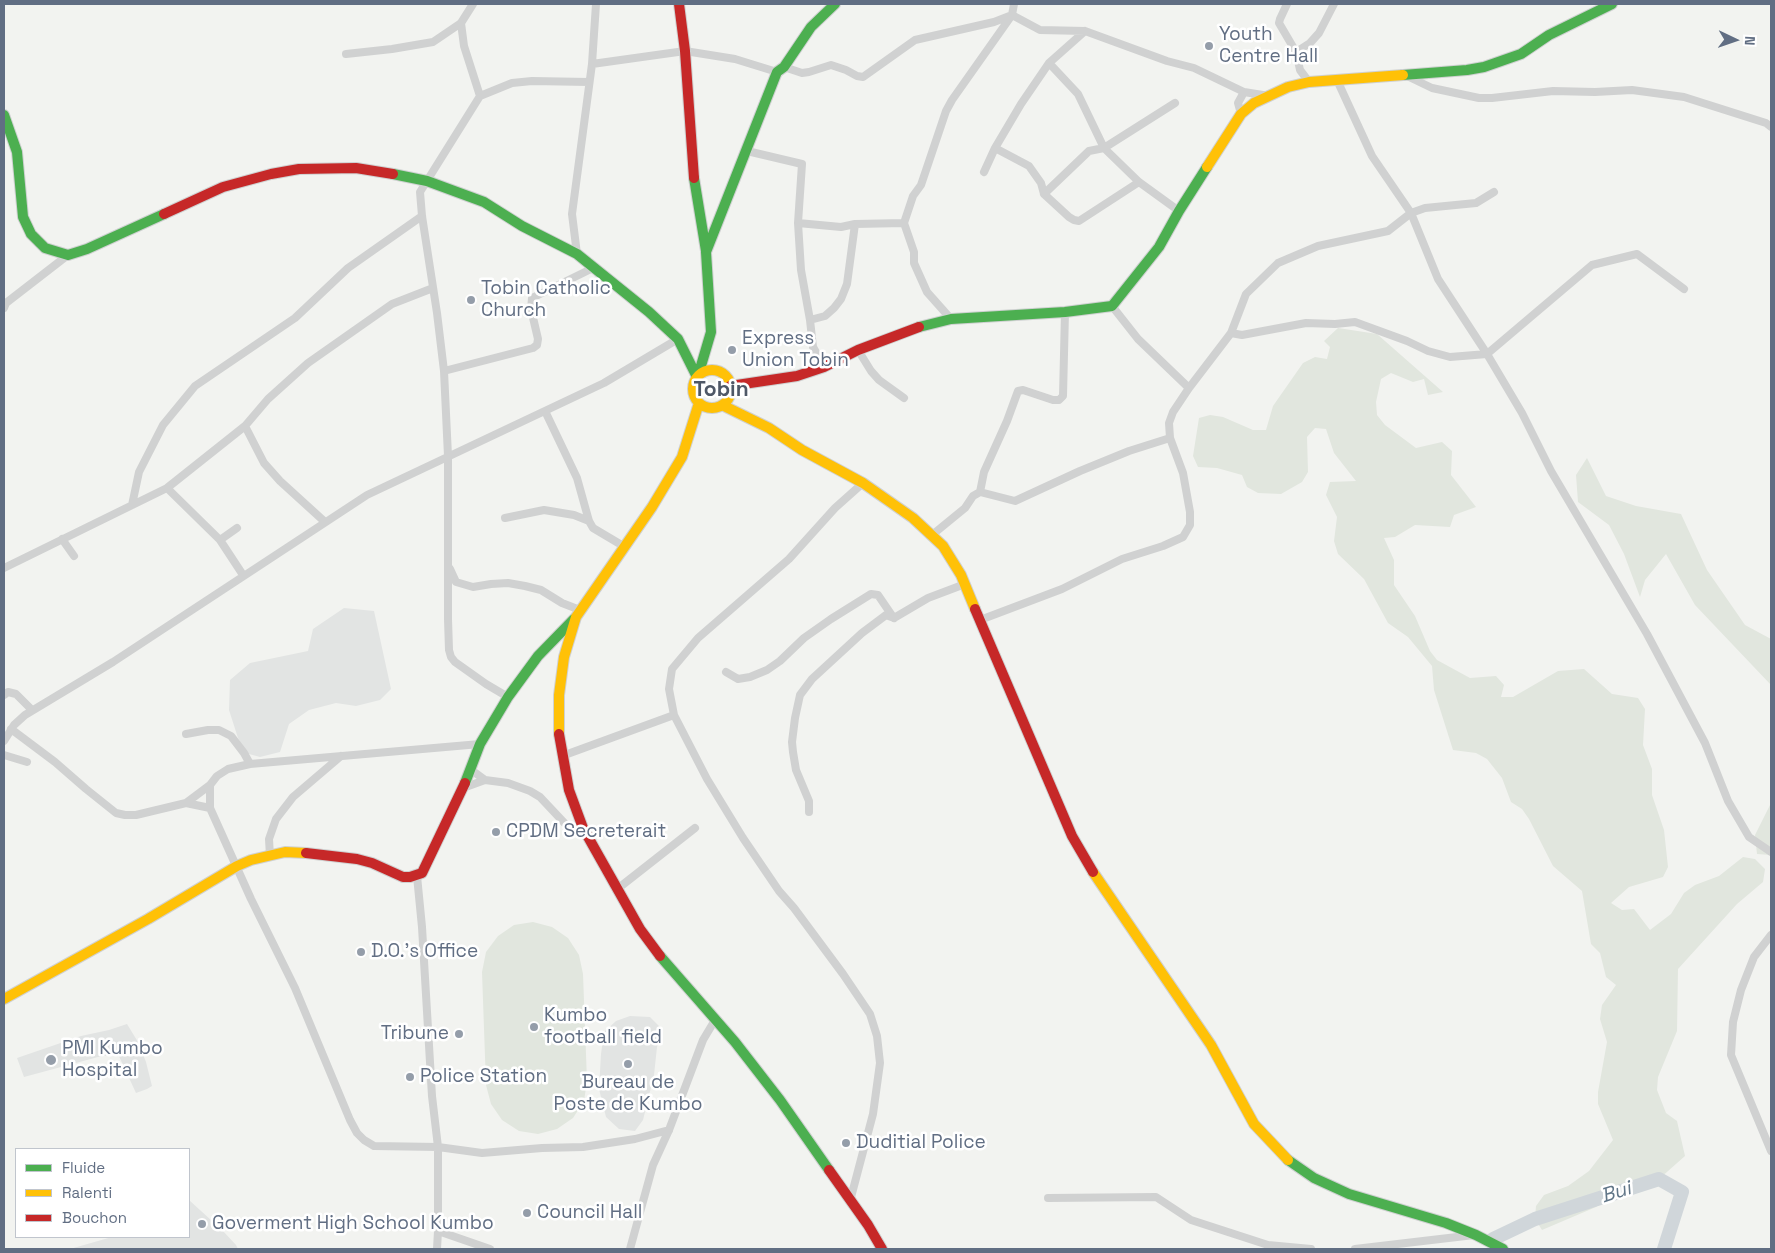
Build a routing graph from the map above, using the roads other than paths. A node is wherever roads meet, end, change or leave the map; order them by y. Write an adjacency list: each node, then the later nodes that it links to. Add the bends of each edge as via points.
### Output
1 (473, 4): 10 (street)
2 (596, 4): 16 (street)
3 (679, 4): 12 (street)
4 (836, 4): 17 (street, via 811,27)
5 (1014, 4): 9 (street)
6 (1287, 4): 13 (street, via 1279,24)
7 (1334, 4): 13 (street, via 1319,33)
8 (1612, 4): 18 (street, via 1550,35 1521,54 1484,68)
9 (1012, 14): 11 (street, via 1040,30); 17 (street, via 994,22 915,40 862,77 831,65 802,73); 41 (street, via 946,111 921,185 913,196)
10 (461, 23): 14 (street, via 423,45); 23 (street, via 464,46)
11 (1085, 31): 15 (street); 22 (street, via 1194,68)
12 (686, 51): 16 (street); 17 (street); 43 (street, via 693,172)
13 (1296, 52): 21 (street, via 1300,70)
14 (346, 54)
15 (1049, 63): 29 (street); 30 (street, via 1078,94)
16 (592, 64): 20 (street)
17 (781, 70): 31 (street)
18 (1405, 74): 19 (street); 28 (street, via 1432,88 1480,98 1553,90 1632,90 1684,96)
19 (1337, 80): 21 (street); 38 (street, via 1372,156)
20 (589, 82): 23 (street, via 512,83); 44 (street, via 572,214)
21 (1309, 82): 24 (street)
22 (1244, 92): 24 (street); 26 (street, via 1238,103)
23 (480, 96): 33 (street)
24 (1269, 96): 26 (street)
25 (1175, 103): 30 (street)
26 (1241, 114): 37 (street)
27 (4, 115): 45 (street, via 18,152 23,217 31,234 45,248)
28 (1771, 127)
29 (995, 148): 32 (street); 36 (street, via 1029,166 1041,183)
30 (1104, 148): 34 (street); 36 (street, via 1089,151)
31 (747, 151): 40 (street, via 802,164); 43 (street)
32 (984, 172)
33 (427, 181): 39 (street, via 420,192); 44 (street, via 484,202); 45 (street, via 356,168 299,168 223,188)
34 (1138, 182): 36 (street, via 1079,221 1069,217); 37 (street)
35 (1494, 192): 38 (street, via 1476,203)
36 (1044, 194)
37 (1179, 212): 49 (street, via 1159,247)
38 (1411, 212): 54 (street, via 1388,231 1318,246 1278,263 1246,294); 57 (street, via 1438,279)
39 (422, 216): 47 (street); 73 (street, via 348,268 295,318 195,386 163,425 139,472)
40 (798, 223): 42 (street, via 840,227); 53 (street, via 801,270)
41 (904, 223): 42 (street); 52 (street, via 914,252 914,263 927,292)
42 (856, 224): 53 (street, via 847,284 841,299 825,316)
43 (706, 252): 60 (street, via 710,332)
44 (577, 254): 46 (street)
45 (68, 255): 50 (street, via 6,303)
46 (593, 268): 55 (street); 59 (street, via 532,298 530,304 538,339 533,348)
47 (432, 288): 59 (street); 67 (street, via 392,304 308,363 268,399)
48 (1684, 289): 57 (street, via 1637,254 1592,265)
49 (1112, 306): 51 (street); 62 (street, via 1138,339)
50 (4, 308)
51 (1064, 312): 52 (street); 72 (street, via 1063,396 1053,400 1023,390 1018,392 984,472)
52 (951, 319): 56 (street, via 925,325)
53 (810, 320): 58 (street, via 813,347)
54 (1231, 333): 57 (street, via 1242,335 1306,322 1355,322 1428,351 1450,356); 62 (street)
55 (678, 339): 60 (street); 66 (street, via 604,383)
56 (858, 350): 58 (street); 63 (street, via 879,380)
57 (1487, 354): 113 (street, via 1647,634 1705,743 1728,801 1749,837)
58 (824, 367): 61 (street, via 797,376)
59 (444, 371): 69 (street)
60 (698, 377): 61 (street, via 707,371 718,371); 64 (street, via 693,391)
61 (730, 386): 65 (street, via 729,397)
62 (1189, 388): 68 (street, via 1168,422)
63 (904, 398)
64 (699, 403): 65 (street, via 710,408); 81 (street, via 682,457)
65 (722, 405): 70 (street, via 769,428)
66 (545, 411): 69 (street); 75 (street, via 577,478)
67 (245, 426): 71 (street); 76 (street, via 264,463 280,482)
68 (1170, 438): 72 (street, via 1129,451 1016,501); 89 (street, via 1183,473 1190,512 1190,525 1183,537)
69 (448, 456): 76 (street, via 367,495); 83 (street)
70 (863, 483): 78 (street, via 904,510); 94 (street, via 834,508 789,558 676,661 668,689)
71 (167, 488): 73 (street); 80 (street)
72 (980, 492): 78 (street)
73 (132, 505): 79 (street)
74 (505, 518): 75 (street, via 544,510)
75 (589, 521): 81 (street, via 593,528)
76 (325, 522): 85 (street)
77 (237, 528): 80 (street)
78 (932, 535): 86 (street, via 949,555)
79 (62, 539): 82 (street); 84 (street)
80 (220, 540): 85 (street)
81 (625, 547): 87 (street)
82 (74, 556)
83 (448, 566): 87 (street, via 456,582 473,587 508,583 541,590); 92 (street, via 451,657)
84 (4, 568)
85 (243, 576): 93 (street)
86 (965, 584): 88 (street, via 928,598); 89 (street)
87 (578, 613): 92 (street, via 538,656); 101 (street, via 564,657 558,696)
88 (894, 618): 90 (street, via 878,595 872,594 831,618 767,670 738,679); 110 (street, via 886,615 862,633 812,679 800,696 793,752 796,770 809,801)
89 (980, 620): 127 (street, via 1072,836 1097,879 1211,1045 1254,1124 1290,1162 1314,1178 1349,1194 1446,1222)
90 (726, 672)
91 (4, 695): 93 (street, via 8,692 16,694)
92 (508, 697): 98 (street)
93 (32, 710): 95 (street)
94 (674, 715): 101 (street); 125 (street, via 707,779 743,838 870,1014 880,1062 873,1114)
95 (11, 729): 97 (street); 108 (street, via 116,812 136,815)
96 (186, 734): 103 (street, via 219,730 230,736)
97 (4, 741)
98 (480, 744): 100 (street); 104 (street)
99 (4, 755): 102 (street)
100 (341, 756): 103 (street); 114 (street, via 293,797 276,819 269,839)
101 (562, 756): 111 (street, via 569,790)
102 (27, 762)
103 (250, 764): 106 (street, via 228,769)
104 (470, 770): 105 (street); 107 (street)
105 (485, 780): 107 (street); 111 (street, via 508,783 530,791 540,797 571,830)
106 (210, 785): 108 (street); 109 (street)
107 (463, 788): 116 (street, via 425,868)
108 (186, 803): 109 (street)
109 (210, 808): 115 (street)
110 (809, 812)
111 (583, 828): 117 (street)
112 (695, 828): 117 (street)
113 (1771, 852)
114 (270, 856): 115 (street); 116 (street, via 293,852 350,858 372,863 403,877)
115 (237, 866): 119 (street); 122 (street, via 357,1133 374,1146)
116 (417, 876): 122 (street)
117 (616, 890): 120 (street, via 662,958)
118 (1771, 935): 123 (street, via 1754,957 1741,990 1733,1022 1731,1056)
119 (4, 999)
120 (715, 1020): 121 (street, via 699,1048); 125 (street, via 780,1100)
121 (669, 1130): 122 (street, via 583,1147 482,1153); 131 (street, via 653,1165)
122 (438, 1147): 126 (street)
123 (1771, 1152)
124 (1048, 1198): 133 (street, via 1156,1197 1190,1220 1268,1245)
125 (850, 1201): 132 (street)
126 (438, 1231): 128 (street); 129 (street)
127 (1476, 1235): 134 (street); 135 (street)
128 (481, 1248): 130 (street)
129 (437, 1249)
130 (490, 1249)
131 (630, 1249)
132 (882, 1249)
133 (1311, 1249)
134 (1355, 1249)
135 (1503, 1249)

